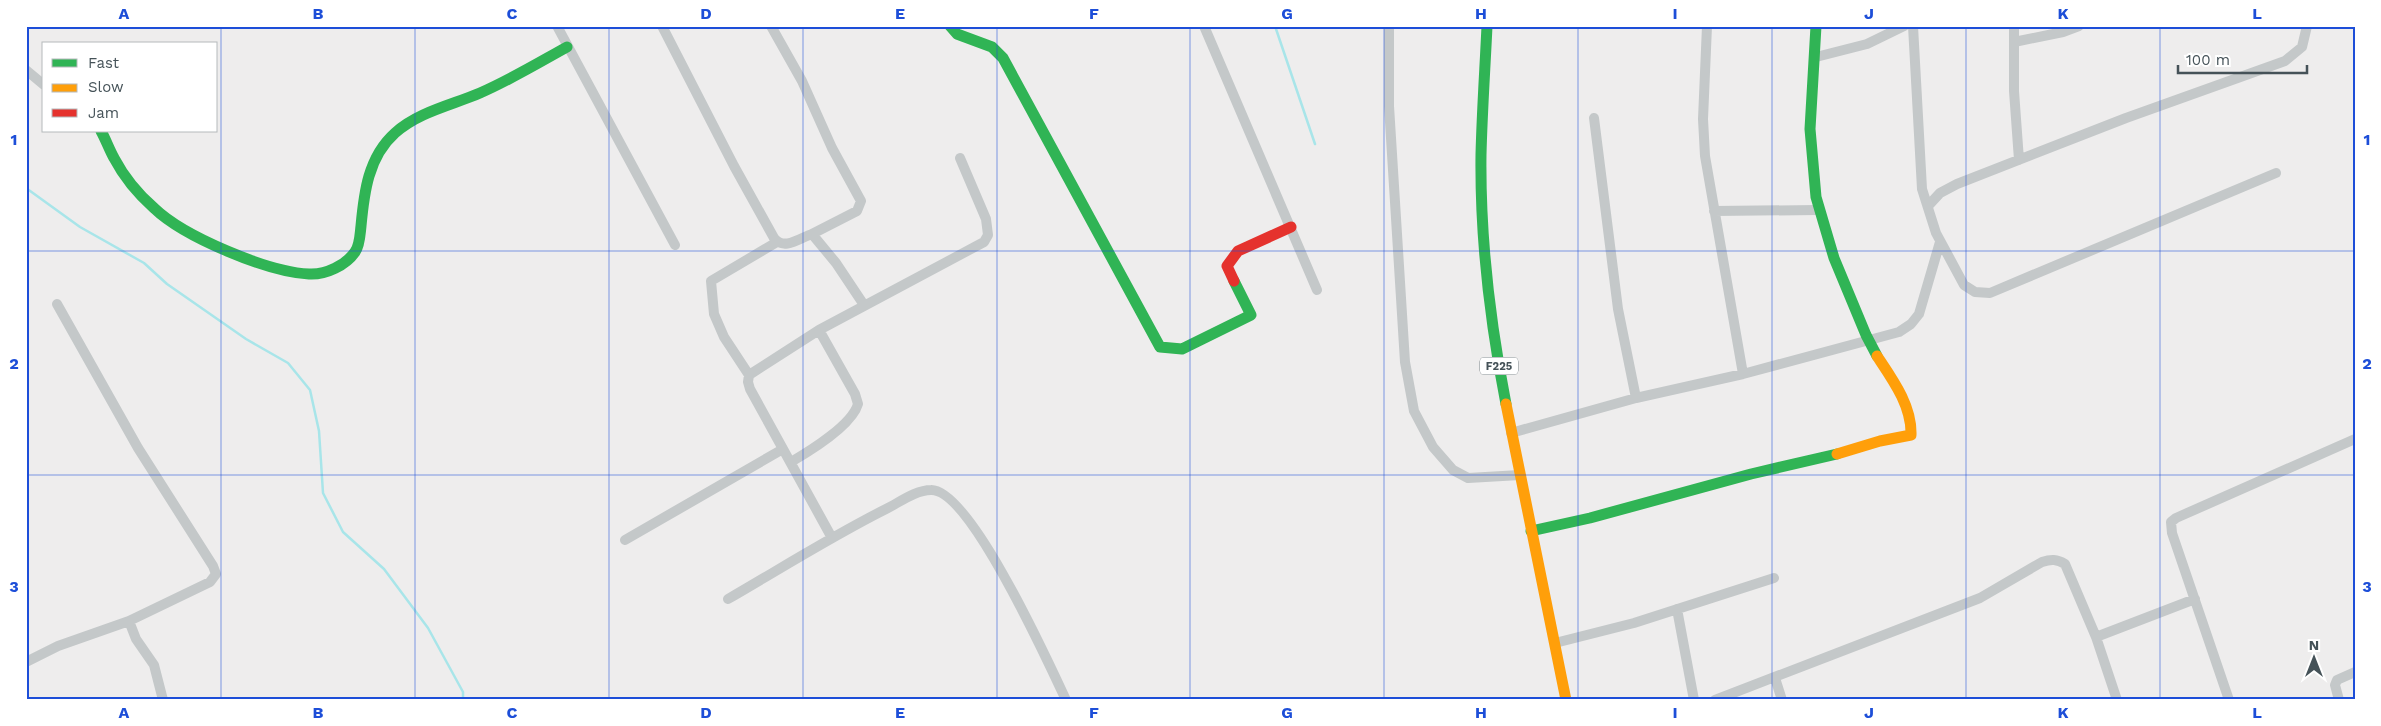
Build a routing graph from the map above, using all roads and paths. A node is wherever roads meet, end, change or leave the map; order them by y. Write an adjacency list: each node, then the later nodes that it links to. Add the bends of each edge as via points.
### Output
1 (557, 26): 16 (street)
2 (662, 26): 30 (street)
3 (771, 26): 29 (street, via 861,201 857,212)
4 (950, 26): 28 (street, via 957,34 992,47 1003,58 1160,348 1182,350 1251,315 1227,266 1238,251)
5 (1204, 26): 28 (street)
6 (1389, 26): 45 (street, via 1389,106 1405,362 1414,411 1433,447 1453,470 1468,478)
7 (1488, 26): 41 (street, F225, via 1481,156 1482,212 1493,336)
8 (1707, 26): 27 (street, via 1703,119)
9 (1816, 26): 17 (street)
10 (1904, 26): 17 (street, via 1867,44)
11 (1913, 26): 25 (street, via 1919,158 1922,189)
12 (2014, 26): 15 (street)
13 (2079, 26): 15 (street)
14 (2307, 26): 23 (street, via 2302,47 2285,61)
15 (2014, 42): 23 (street)
16 (567, 47): 21 (street, via 480,92 402,126 384,143 374,159 355,253 319,274 247,259 168,220 134,188 116,162); 32 (street)
17 (1816, 57): 26 (street, via 1810,153)
18 (26, 70): 19 (street)
19 (42, 83)
20 (1594, 118): 40 (street, via 1618,309)
21 (101, 132)
22 (960, 158): 35 (street, via 986,219 988,235 984,242)
23 (2019, 160): 25 (street, via 1957,184 1940,193)
24 (2276, 174): 31 (street, via 1990,293 1974,292 1964,285)
25 (1928, 206): 31 (street)
26 (1817, 210): 27 (street); 37 (street, via 1830,252)
27 (1714, 212): 38 (street)
28 (1290, 227): 33 (street)
29 (812, 234): 30 (street, via 786,245); 35 (street)
30 (777, 242): 39 (street, via 711,281 714,314)
31 (1940, 242): 37 (street, via 1919,314 1899,332)
32 (675, 245)
33 (1318, 290)
34 (57, 304): 53 (street, via 138,448 215,570 214,579 210,582)
35 (864, 305): 36 (street)
36 (819, 330): 39 (street); 44 (street, via 858,404 828,437)
37 (1868, 340): 38 (street); 46 (street, via 1900,395 1913,428 1911,435)
38 (1742, 374): 40 (street)
39 (749, 375): 43 (street, via 750,389)
40 (1636, 398): 41 (street)
41 (1511, 433): 45 (street, F225)
42 (2355, 439): 51 (street, via 2172,522 2172,533)
43 (783, 449): 44 (street); 48 (street)
44 (791, 462): 47 (street)
45 (1520, 475): 46 (street, F225)
46 (1531, 531): 55 (street, F225)
47 (832, 538): 50 (street); 60 (street, via 918,492 932,489 945,493 982,537 1023,611)
48 (625, 540)
49 (1774, 578): 52 (street)
50 (728, 599)
51 (2195, 599): 54 (street); 66 (street)
52 (1678, 609): 55 (street); 62 (street)
53 (129, 621): 56 (street, via 58,646); 59 (street, via 136,639 154,664)
54 (2096, 637): 58 (street, via 2065,564 2051,559 1980,598); 65 (street)
55 (1555, 643): 61 (street, F225)
56 (26, 662)
57 (2355, 672): 67 (street, via 2337,680)
58 (1775, 678): 63 (street); 64 (street)
59 (163, 700)
60 (1066, 700)
61 (1566, 700)
62 (1694, 700)
63 (1715, 700)
64 (1782, 700)
65 (2117, 700)
66 (2229, 700)
67 (2339, 700)

